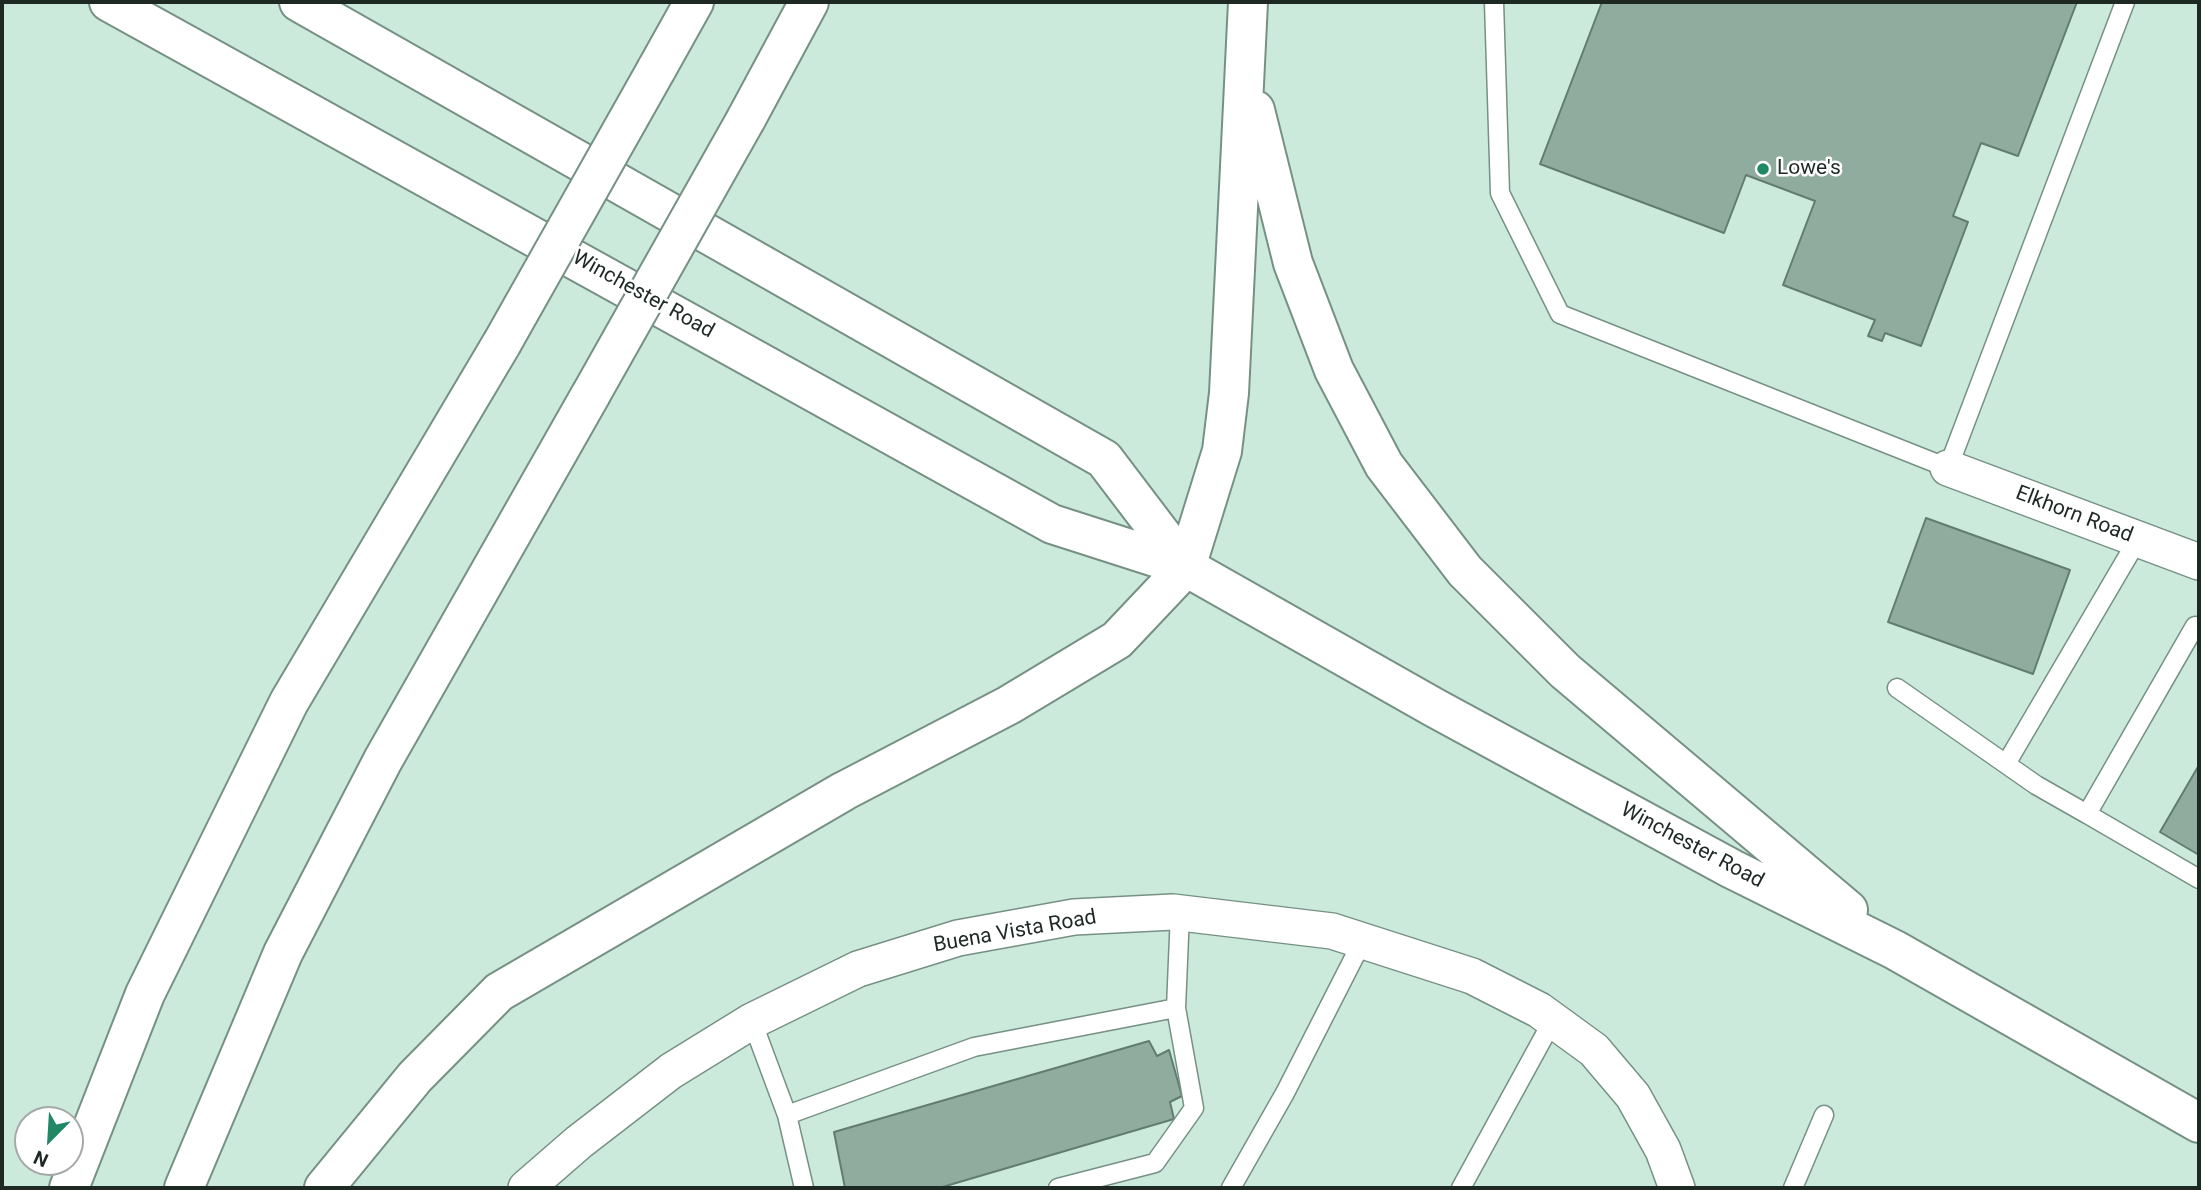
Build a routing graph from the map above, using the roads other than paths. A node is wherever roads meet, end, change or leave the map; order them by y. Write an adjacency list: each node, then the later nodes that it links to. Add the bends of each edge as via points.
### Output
1 (109, 2): 12 (highway, Winchester Road, via 1052,524)
2 (299, 2): 12 (highway, Winchester Road, via 1104,459)
3 (694, 2): 28 (highway, bridge, via 502,343 289,702 145,994)
4 (810, 2): 29 (highway, bridge, via 383,760 283,953)
5 (1248, 2): 8 (highway)
6 (1494, 2): 9 (lane, via 1500,193 1560,314)
7 (2125, 2): 9 (lane)
8 (1246, 74): 12 (highway, via 1222,451); 20 (highway, via 1293,263 1334,370 1384,465 1465,571 1565,671)
9 (1948, 468): 10 (street, Elkhorn Road)
10 (2138, 539): 11 (street, Elkhorn Road); 15 (lane)
11 (2199, 562)
12 (1186, 568): 20 (highway, Winchester Road, via 1436,709); 30 (highway, via 1117,640 1009,705 844,790 499,992 415,1077)
13 (2199, 628): 16 (lane, via 2195,626)
14 (1897, 688): 15 (lane)
15 (2006, 764): 16 (lane)
16 (2087, 814): 17 (lane)
17 (2199, 879)
18 (1180, 913): 19 (street, Buena Vista Road, via 1332,931); 21 (lane); 23 (street, Buena Vista Road, via 1074,917 958,938 858,969)
19 (1363, 940): 22 (street, Buena Vista Road, via 1472,976); 34 (lane)
20 (1895, 950): 26 (highway, Winchester Road)
21 (1176, 1008): 24 (lane, via 974,1047); 33 (lane, via 1194,1108 1155,1163)
22 (1553, 1020): 27 (street, Buena Vista Road, via 1594,1050 1633,1096 1663,1150); 35 (lane)
23 (752, 1021): 24 (lane); 31 (street, Buena Vista Road, via 671,1071)
24 (787, 1115): 32 (lane)
25 (1824, 1115): 36 (lane)
26 (2199, 1123)
27 (1670, 1186)
28 (69, 1188)
29 (184, 1188)
30 (324, 1188)
31 (526, 1188)
32 (804, 1188)
33 (1058, 1188)
34 (1231, 1188)
35 (1461, 1188)
36 (1793, 1188)

